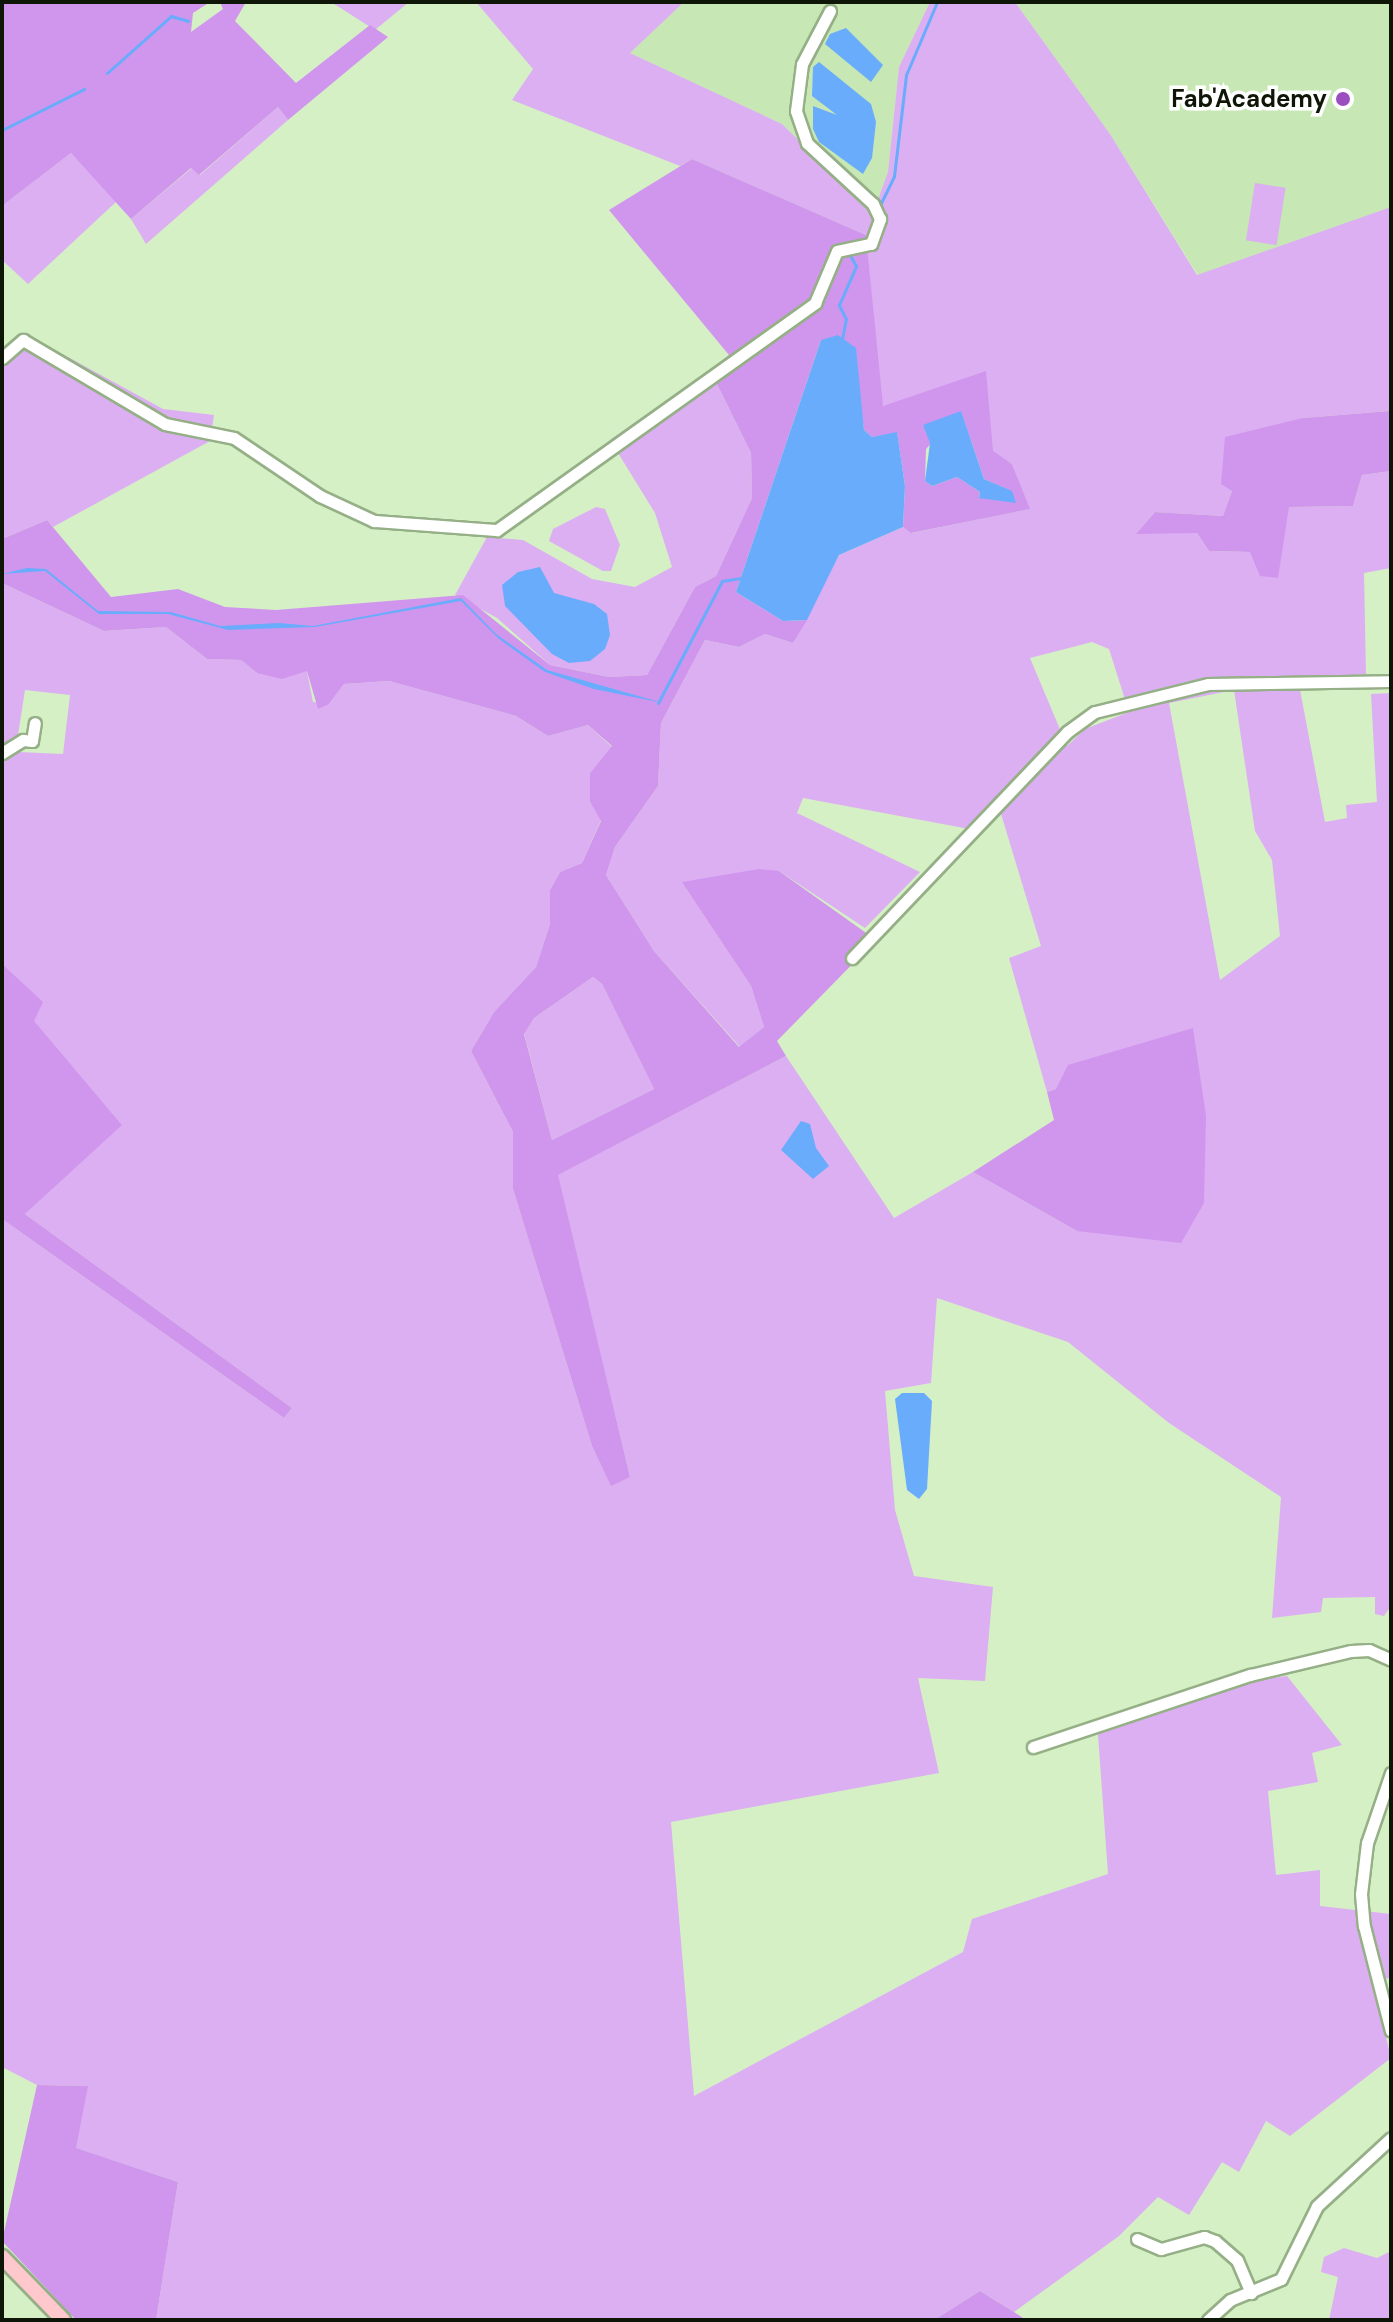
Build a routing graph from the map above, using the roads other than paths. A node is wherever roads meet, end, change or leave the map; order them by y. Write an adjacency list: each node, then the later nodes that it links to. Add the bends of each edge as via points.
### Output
1 (830, 11): 2 (street, via 802,64 796,111 800,132 812,150 873,204 880,219 871,244 837,251 815,303 497,530 374,521 320,496 234,438 165,424 23,340)
2 (2, 358)
3 (1391, 681): 6 (street, via 1208,684 1095,712 1067,732)
4 (35, 723): 5 (street, via 32,741 23,740)
5 (2, 753)
6 (852, 958)
7 (1391, 1660): 8 (street, via 1360,1650 1250,1675)
8 (1033, 1747)
9 (1391, 1773): 10 (street, via 1367,1843 1361,1894)
10 (1391, 2031)
11 (1391, 2138): 14 (street, via 1370,2163 1317,2206 1281,2279)
12 (1137, 2239): 14 (street, via 1161,2249 1204,2237 1215,2241 1237,2260)
13 (2, 2257): 15 (main road)
14 (1251, 2293): 16 (street, via 1224,2303)
15 (63, 2320)
16 (1208, 2320)

